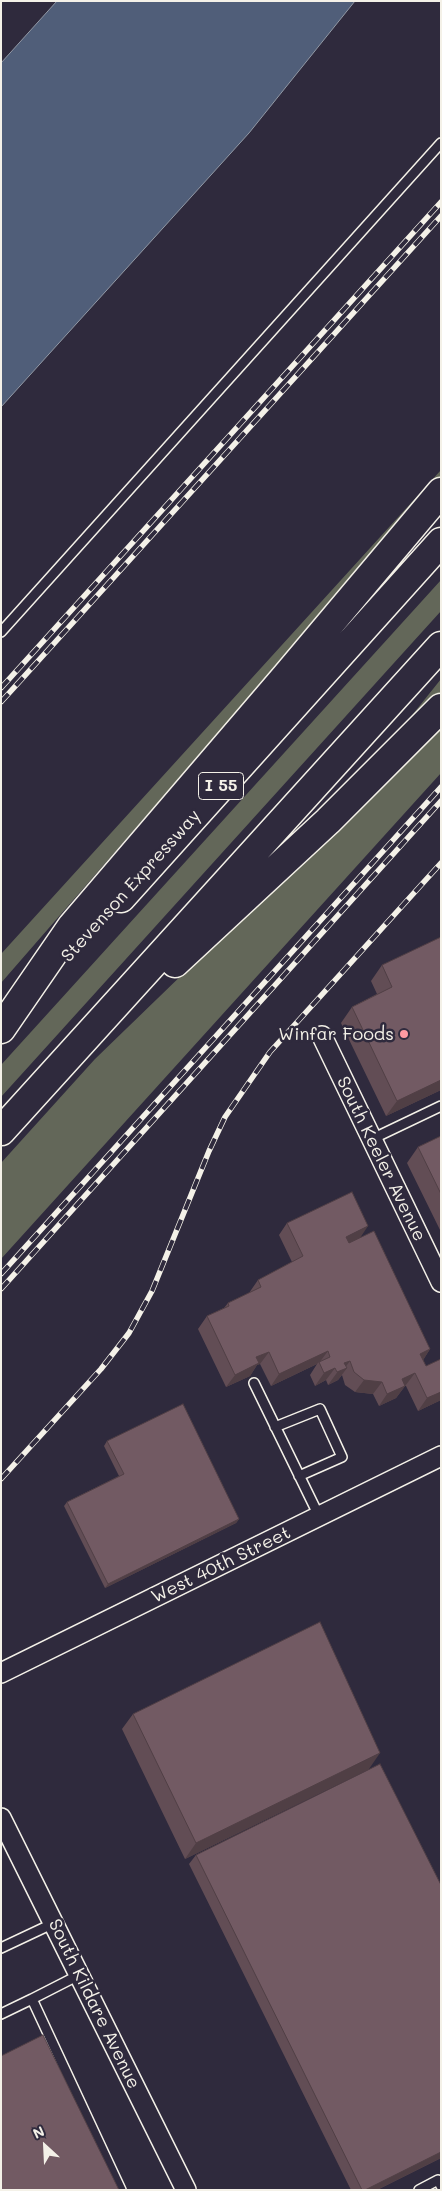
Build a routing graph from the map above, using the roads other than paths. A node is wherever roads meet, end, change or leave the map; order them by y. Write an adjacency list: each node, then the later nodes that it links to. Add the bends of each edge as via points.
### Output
1 (441, 143): 4 (lane)
2 (441, 492): 7 (highway, via 72,926)
3 (441, 542): 7 (highway, Stevenson Expressway / I 55)
4 (1, 632)
5 (441, 646): 9 (highway)
6 (441, 708): 9 (highway, via 328,821 200,940)
7 (1, 1030)
8 (322, 1036): 12 (street, South Keeler Avenue)
9 (81, 1043): 11 (highway)
10 (441, 1106): 12 (lane)
11 (1, 1131)
12 (372, 1139): 13 (street, South Keeler Avenue)
13 (441, 1282)
14 (254, 1383): 15 (lane)
15 (275, 1427): 17 (lane); 17 (lane, via 320,1409 342,1456)
16 (441, 1456): 18 (street, West 40th Street)
17 (299, 1476): 18 (lane)
18 (319, 1516): 19 (street, West 40th Street)
19 (1, 1673)
20 (1, 1818): 21 (street, South Kildare Avenue)
21 (54, 1923): 22 (lane); 23 (street, South Kildare Avenue)
22 (1, 1948)
23 (79, 1975): 24 (lane); 28 (street, South Kildare Avenue)
24 (32, 1999): 25 (lane); 27 (lane)
25 (1, 2014)
26 (440, 2182): 29 (lane)
27 (121, 2190)
28 (186, 2190)
29 (419, 2190)

